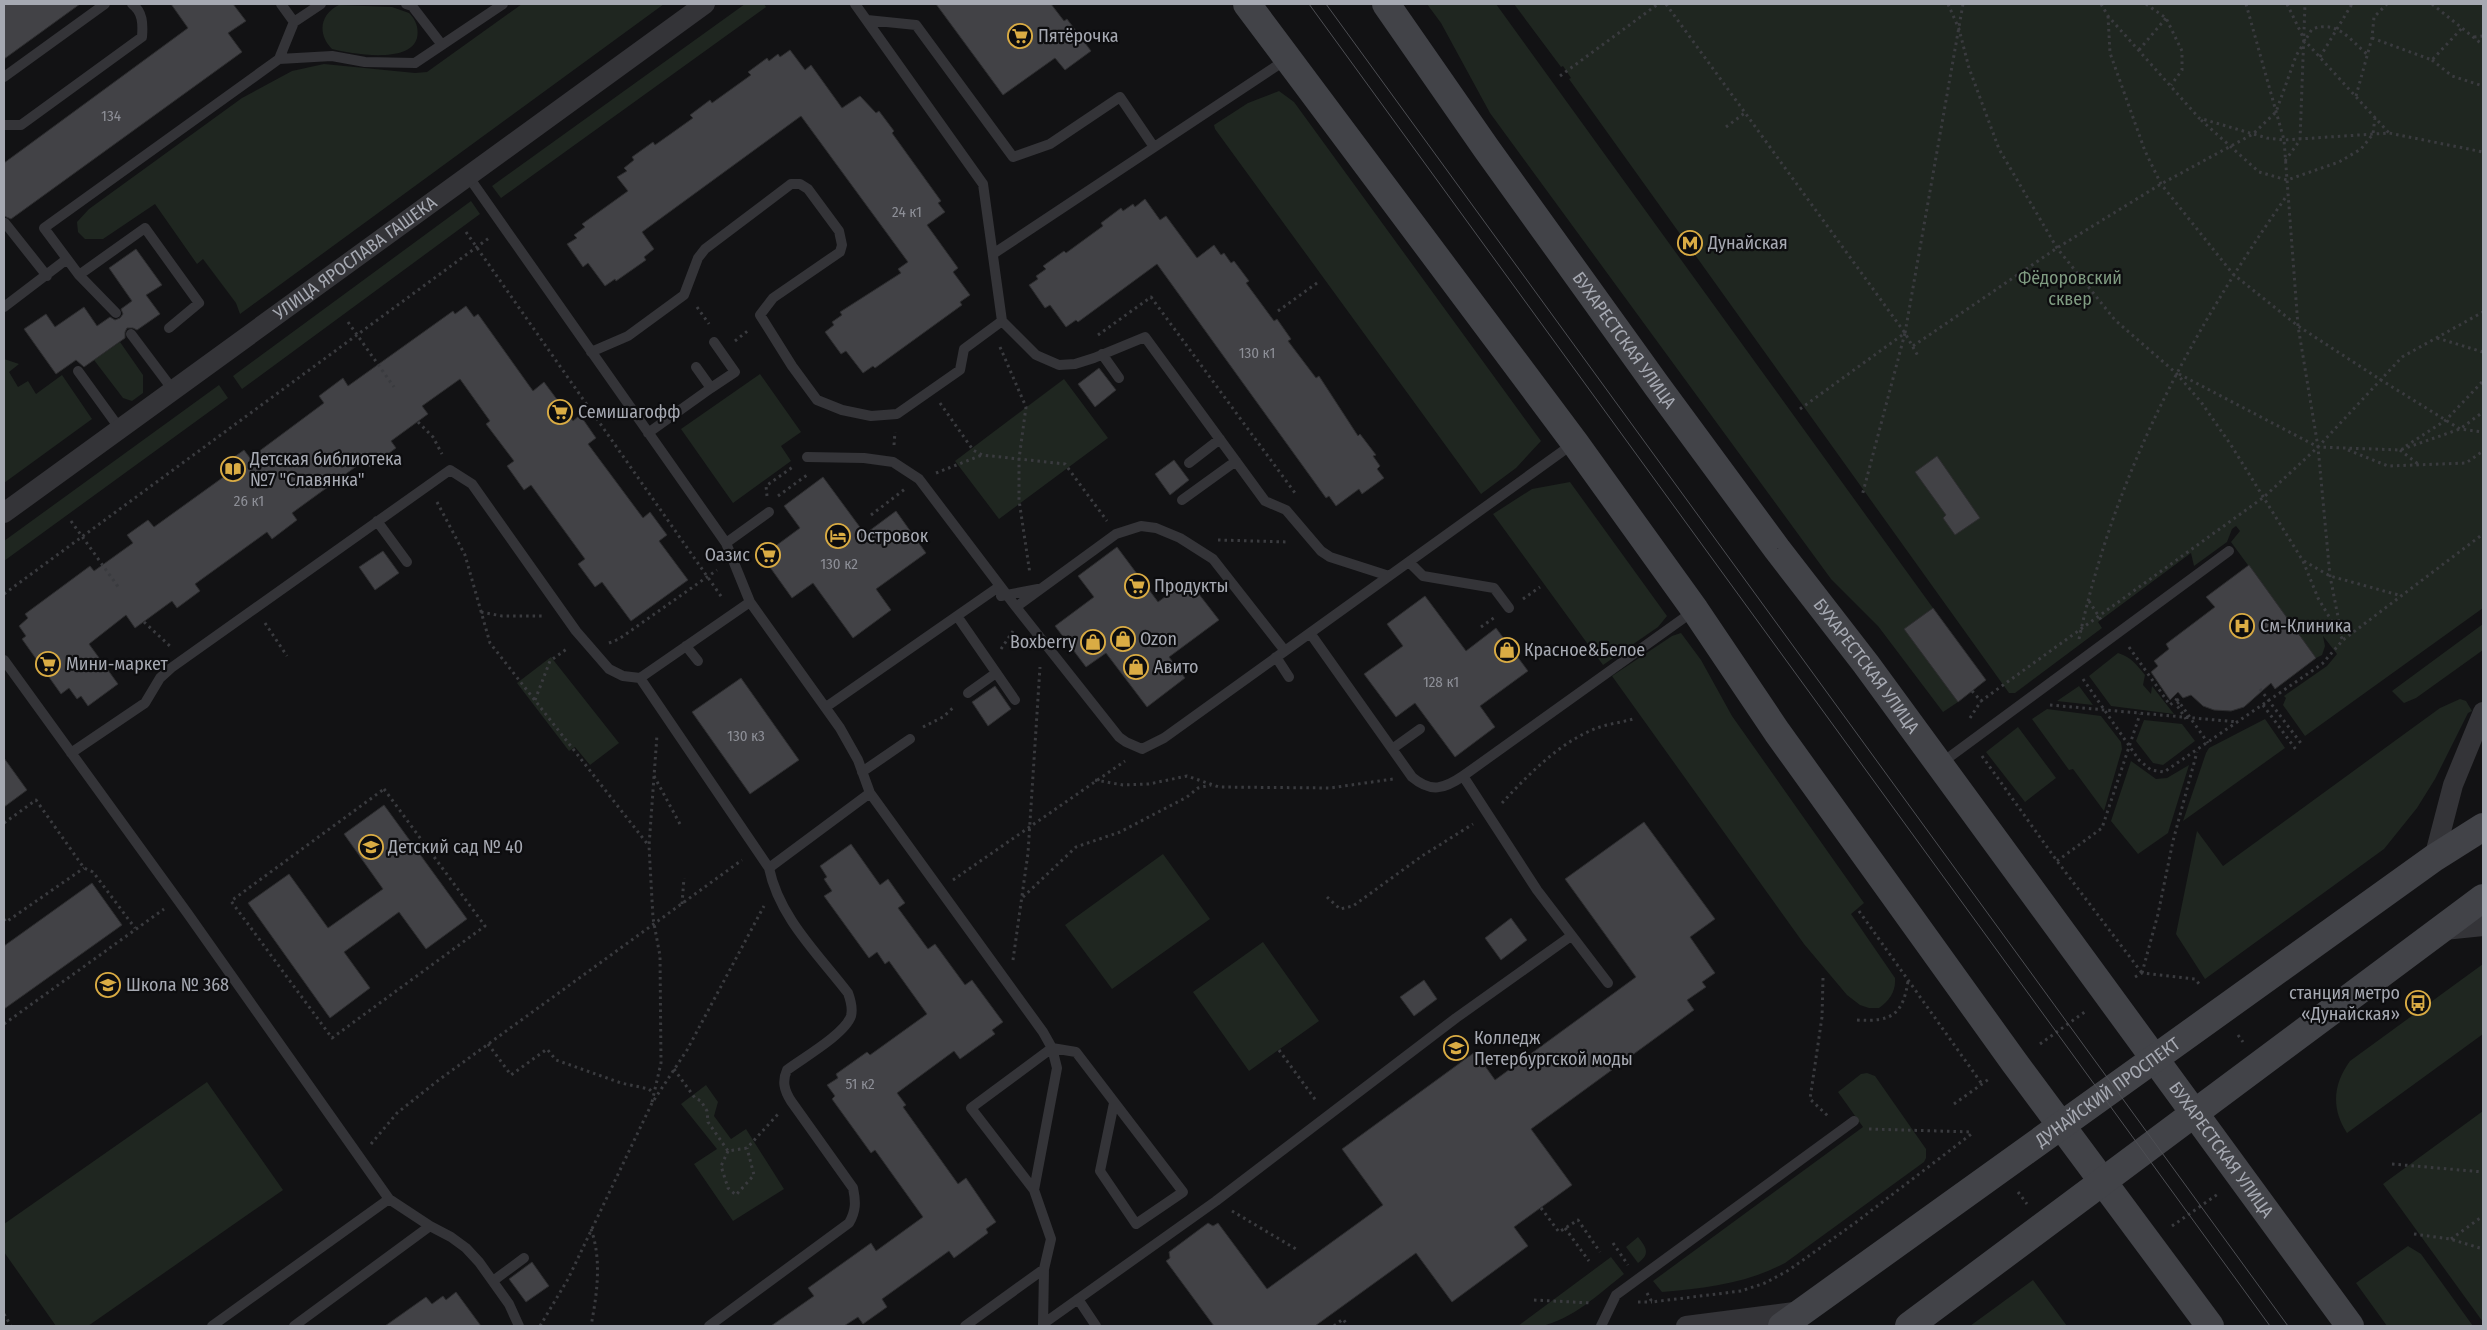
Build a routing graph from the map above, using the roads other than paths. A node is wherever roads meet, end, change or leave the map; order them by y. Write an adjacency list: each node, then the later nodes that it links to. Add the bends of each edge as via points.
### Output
1 (105, 4): 16 (lane)
2 (132, 4): 17 (lane, via 143,22 142,37 21,125)
3 (282, 4): 12 (lane)
4 (321, 4): 12 (lane)
5 (406, 4): 13 (lane, via 412,6)
6 (503, 4): 13 (lane)
7 (705, 4): 19 (street, УЛИЦА ЯРОСЛАВА ГАШЕКА)
8 (855, 4): 11 (lane)
9 (1247, 4): 15 (street)
10 (1386, 4): 77 (street, БУХАРЕСТСКАЯ УЛИЦА, via 1657,386)
11 (867, 20): 18 (lane, via 916,24 1013,157 1050,144 1120,97); 21 (lane, via 984,184)
12 (294, 22): 14 (lane)
13 (442, 45): 14 (lane, via 415,63 365,62 332,56)
14 (279, 59): 22 (lane, via 44,228)
15 (1287, 59): 18 (lane); 41 (street, via 1316,93)
16 (4, 78)
17 (4, 126)
18 (1154, 147): 21 (lane)
19 (468, 176): 31 (lane); 37 (street, УЛИЦА ЯРОСЛАВА ГАШЕКА)
20 (5, 223): 24 (lane)
21 (993, 254): 27 (lane)
22 (67, 259): 23 (lane); 24 (lane)
23 (79, 275): 26 (lane); 28 (lane, via 145,228 199,303)
24 (47, 276): 25 (lane)
25 (4, 307)
26 (116, 312)
27 (1002, 321): 31 (lane, via 964,349 960,370 897,414 871,416 817,400 760,315 773,298 840,252 842,245 839,231 808,189 800,184 791,184 705,249 698,258 684,295 628,336); 32 (lane, via 1036,356 1048,362 1075,364)
28 (169, 328)
29 (131, 334): 37 (lane)
30 (714, 342): 36 (lane, via 735,372)
31 (591, 352): 39 (lane)
32 (1102, 354): 35 (lane); 40 (lane, via 1145,337)
33 (696, 367): 36 (lane)
34 (78, 372): 38 (lane)
35 (1119, 378)
36 (711, 388): 39 (lane)
37 (173, 390): 38 (street, УЛИЦА ЯРОСЛАВА ГАШЕКА)
38 (120, 429): 47 (street, УЛИЦА ЯРОСЛАВА ГАШЕКА)
39 (648, 432): 49 (lane)
40 (1220, 439): 43 (lane); 44 (lane)
41 (1575, 443): 52 (lane); 59 (street)
42 (807, 457): 55 (lane, via 893,462 919,479)
43 (1236, 461): 45 (lane); 53 (lane, via 1265,501 1286,510 1314,544 1330,557)
44 (1189, 462)
45 (1182, 500)
46 (769, 508): 49 (lane)
47 (4, 513)
48 (378, 521): 51 (lane); 68 (lane, via 450,470 472,484 565,616 609,669 623,676); 76 (lane, via 184,659 160,678 145,703)
49 (726, 543): 56 (lane)
50 (2229, 551): 77 (lane)
51 (407, 562)
52 (1409, 562): 53 (lane); 58 (lane, via 1423,576 1494,588)
53 (1388, 576): 61 (lane)
54 (1042, 589): 55 (lane); 57 (lane); 63 (lane, via 1116,534 1141,526 1156,528 1180,538 1213,559)
55 (1003, 591): 57 (lane); 60 (lane, via 981,599)
56 (750, 602): 62 (lane); 71 (lane)
57 (1016, 607): 63 (lane, via 1119,737 1142,750 1164,738)
58 (1509, 608)
59 (1696, 610): 79 (lane); 94 (street, via 1783,740)
60 (957, 616): 66 (lane); 71 (lane)
61 (1310, 633): 63 (lane); 75 (lane)
62 (686, 646): 65 (lane); 68 (lane)
63 (1280, 654): 67 (lane)
64 (4, 660): 76 (lane)
65 (698, 661)
66 (996, 673): 69 (lane); 70 (lane)
67 (1289, 676)
68 (640, 678): 83 (lane)
69 (968, 693)
70 (1015, 700)
71 (826, 706): 78 (lane)
72 (2483, 712): 82 (street, via 2453,785)
73 (1420, 729): 75 (lane)
74 (910, 739): 78 (lane)
75 (1392, 748): 79 (lane, via 1423,787 1450,785)
76 (71, 753): 97 (lane)
77 (1939, 765): 90 (street, БУХАРЕСТСКАЯ УЛИЦА)
78 (862, 772): 80 (lane)
79 (1463, 776): 87 (lane)
80 (870, 793): 83 (lane); 89 (lane)
81 (2483, 827): 82 (street, ДУНАЙСКИЙ ПРОСПЕКТ)
82 (2434, 858): 90 (street, ДУНАЙСКИЙ ПРОСПЕКТ)
83 (770, 868): 108 (lane, via 783,908 848,993 852,1004 850,1017 843,1029 787,1070 784,1086 791,1101 853,1188 855,1213 849,1223)
84 (2483, 898): 86 (street)
85 (2483, 926): 86 (street)
86 (2444, 930): 92 (street)
87 (1571, 936): 88 (lane); 102 (lane, via 1456,1018 1216,1201)
88 (1608, 983)
89 (1052, 1048): 91 (lane, via 1076,1052); 96 (lane, via 1057,1068); 96 (lane, via 971,1108)
90 (2155, 1058): 92 (street, БУХАРЕСТСКАЯ УЛИЦА); 94 (street, ДУНАЙСКИЙ ПРОСПЕКТ)
91 (1114, 1102): 91 (lane, via 1183,1192 1136,1224 1100,1171)
92 (2196, 1114): 95 (street); 115 (street, БУХАРЕСТСКАЯ УЛИЦА)
93 (1857, 1125): 111 (lane, via 1616,1295)
94 (2062, 1125): 95 (street); 103 (street, ДУНАЙСКИЙ ПРОСПЕКТ)
95 (2104, 1182): 113 (street); 114 (street)
96 (1034, 1190): 100 (lane, via 1051,1239)
97 (389, 1199): 98 (lane); 105 (lane)
98 (430, 1226): 101 (lane, via 466,1248); 106 (lane)
99 (524, 1258): 101 (lane)
100 (1044, 1269): 104 (lane); 109 (lane)
101 (492, 1281): 107 (lane, via 509,1304)
102 (1078, 1299): 104 (lane); 110 (lane)
103 (1792, 1318): 112 (street)
104 (1043, 1325)
105 (212, 1326)
106 (294, 1326)
107 (519, 1326)
108 (709, 1326)
109 (965, 1326)
110 (1096, 1326)
111 (1601, 1326)
112 (1686, 1326)
113 (1909, 1326)
114 (2210, 1326)
115 (2350, 1326)

